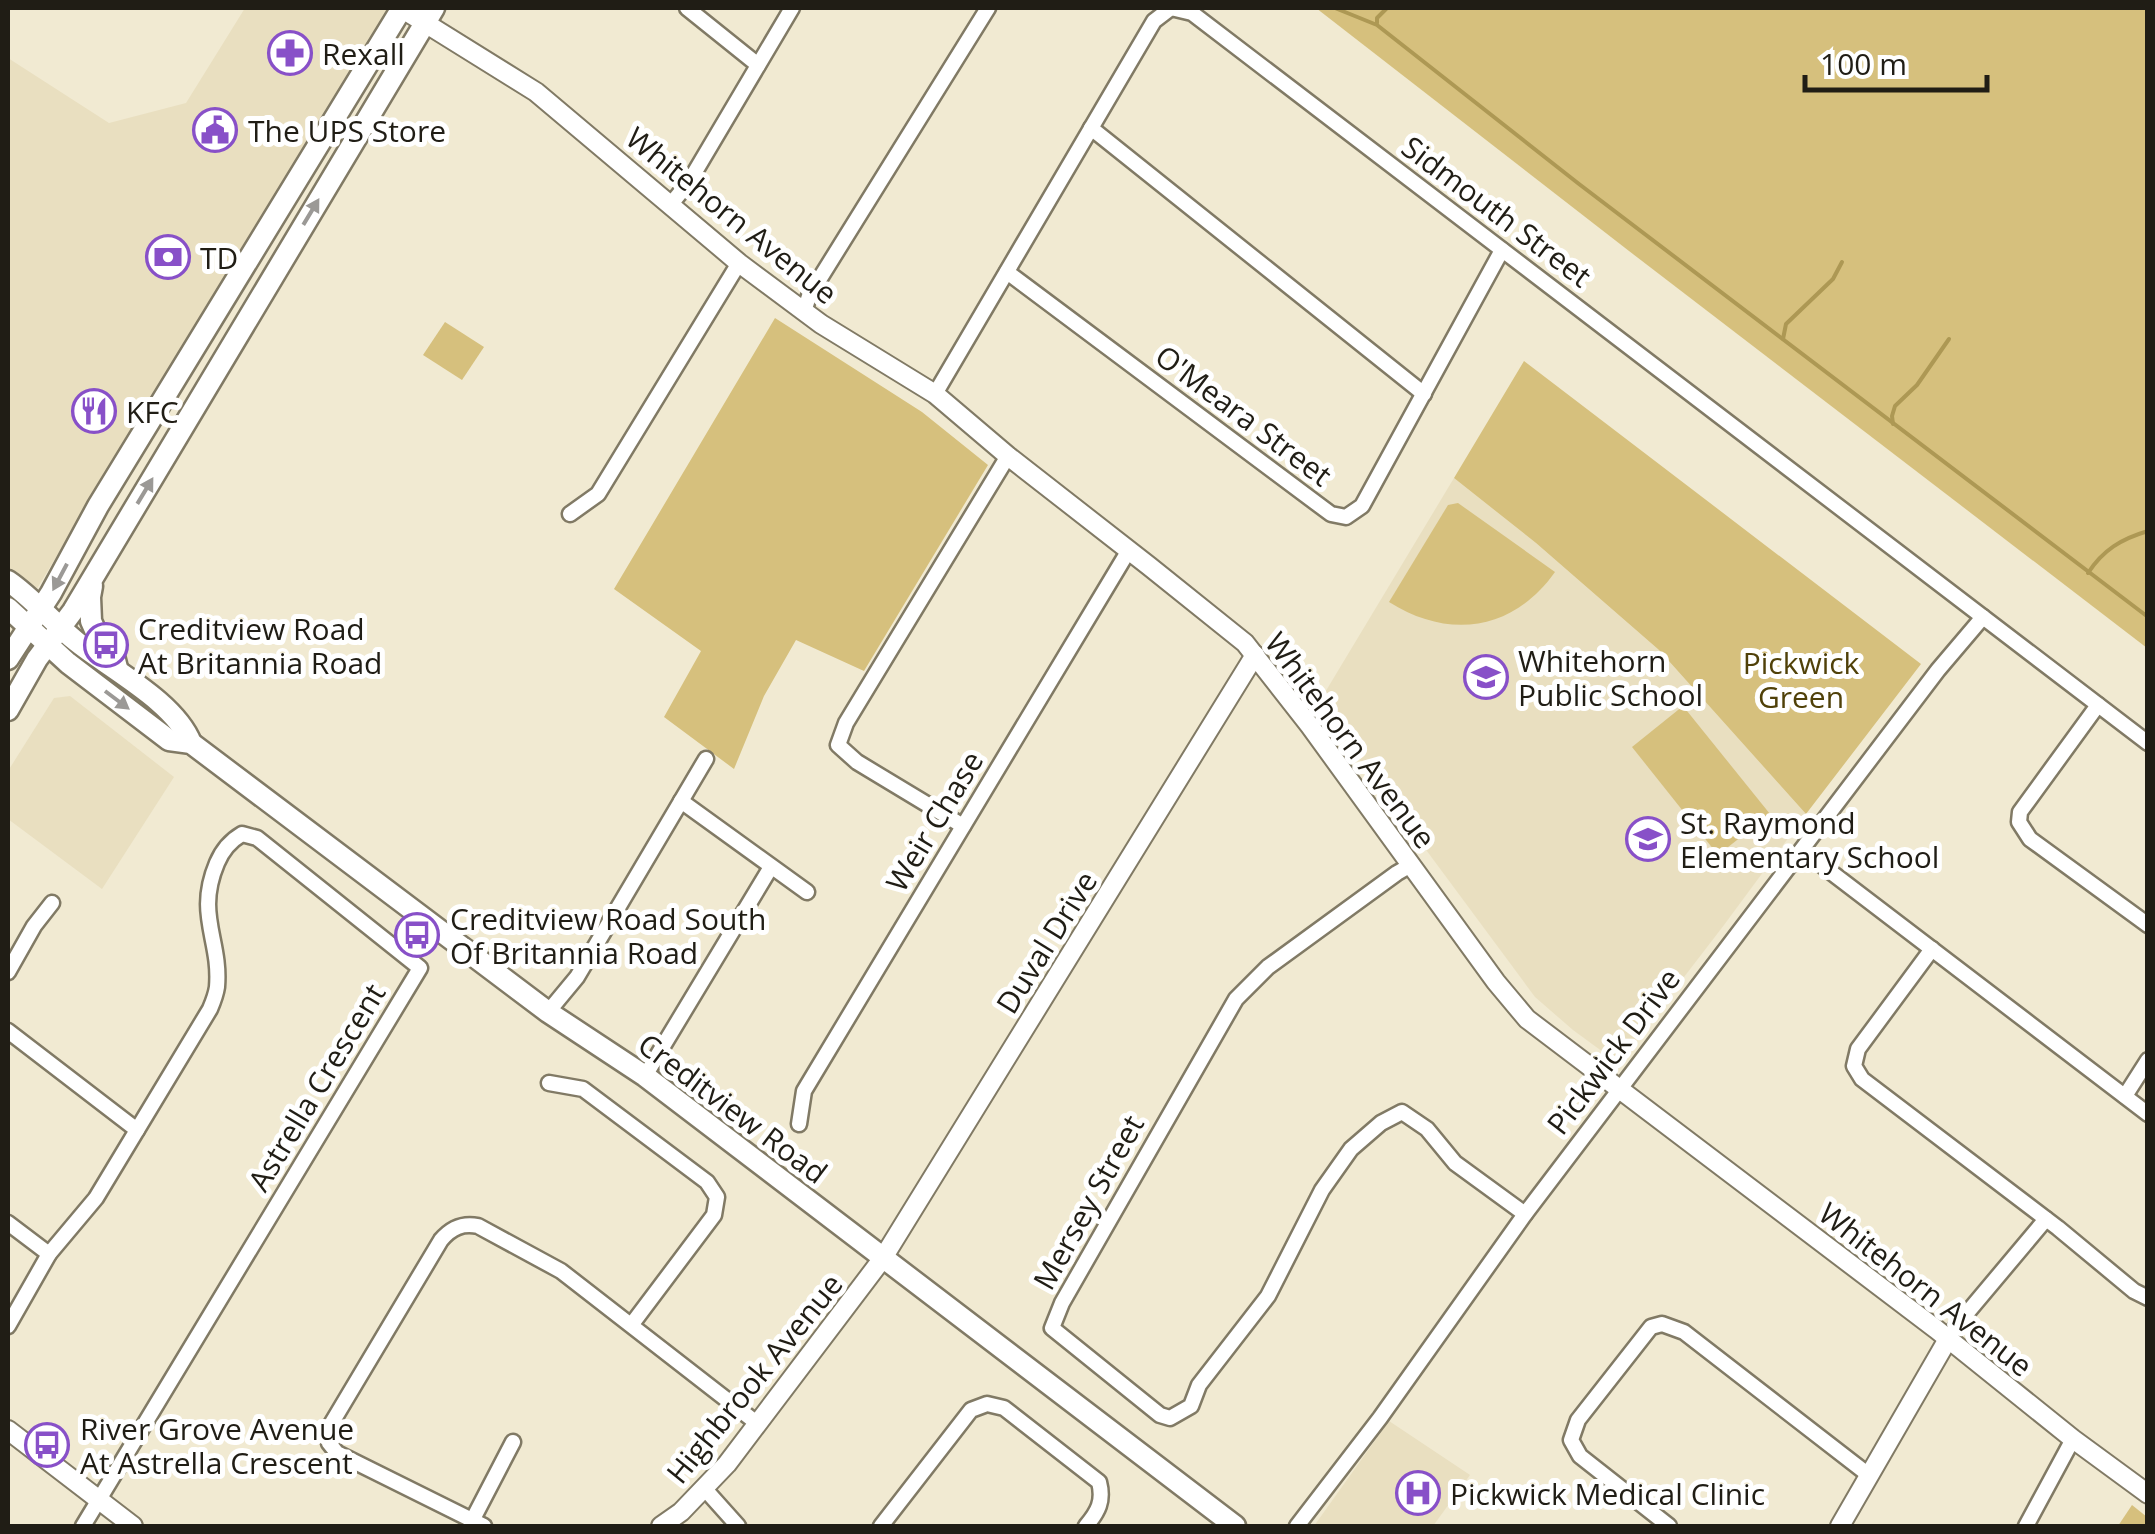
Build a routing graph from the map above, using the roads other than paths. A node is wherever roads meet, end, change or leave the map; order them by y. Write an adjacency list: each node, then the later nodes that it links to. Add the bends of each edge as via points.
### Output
1 (401, 8): 5 (street, Whitehorn Avenue); 21 (main road, one-way to 21)
2 (686, 8): 6 (street)
3 (792, 8): 6 (street)
4 (988, 8): 12 (street)
5 (430, 15): 8 (street, Whitehorn Avenue); 18 (main road, one-way to 5)
6 (758, 65): 8 (street)
7 (1090, 128): 9 (street, Sidmouth Street, via 1154,20 1170,8 1192,13); 11 (street, Sidmouth Street); 14 (street)
8 (671, 204): 10 (street, Whitehorn Avenue)
9 (1502, 250): 14 (street, O'Meara Street); 22 (street, Sidmouth Street)
10 (739, 263): 12 (street, Whitehorn Avenue); 16 (street, via 598,494)
11 (1007, 272): 13 (street, Sidmouth Street); 14 (street, O'Meara Street, via 1331,514 1346,517 1362,506)
12 (804, 312): 13 (street, Whitehorn Avenue)
13 (935, 394): 15 (street, Whitehorn Avenue)
14 (1424, 394)
15 (1008, 456): 17 (street, Whitehorn Avenue); 34 (street, via 838,745)
16 (570, 514)
17 (1128, 550): 25 (street, Whitehorn Avenue); 34 (street, Weir Chase)
18 (94, 574): 24 (main road); 27 (main road, via 92,620)
19 (8, 580): 21 (main road, Creditview Road)
20 (8, 608): 23 (main road, Creditview Road)
21 (41, 608): 23 (main road); 24 (main road, Creditview Road)
22 (1984, 617): 28 (street, Sidmouth Street); 35 (street, Pickwick Drive)
23 (28, 626): 24 (main road, Creditview Road); 26 (main road)
24 (55, 636): 27 (main road, Creditview Road, via 77,642); 29 (main road); 31 (main road, Creditview Road, one-way to 31, via 68,662 169,740)
25 (1254, 654): 36 (street, Whitehorn Avenue); 57 (street, Duval Drive)
26 (8, 659)
27 (118, 670): 31 (main road, Creditview Road, via 184,725)
28 (2098, 705): 30 (street, Sidmouth Street); 40 (street, via 2019,822 2030,839)
29 (8, 710)
30 (2148, 742)
31 (191, 744): 43 (main road, Creditview Road)
32 (706, 759): 33 (street)
33 (681, 800): 37 (street); 43 (street, via 576,977)
34 (963, 826): 51 (street, Weir Chase, via 804,1091)
35 (1802, 850): 41 (street); 48 (street, Pickwick Drive)
36 (1411, 865): 48 (street, Whitehorn Avenue, via 1527,1018); 53 (street, Mersey Street, via 1268,967 1236,999 1052,1328 1160,1415 1170,1418 1191,1406 1268,1296 1322,1190 1352,1149 1402,1112)
37 (771, 867): 38 (street); 46 (street)
38 (808, 892)
39 (52, 903): 42 (street)
40 (2148, 925)
41 (1932, 950): 49 (street); 54 (street, via 1858,1049 1854,1066 1862,1079)
42 (8, 972)
43 (548, 1012): 46 (main road, Creditview Road)
44 (8, 1031): 52 (street)
45 (2148, 1060): 49 (street)
46 (645, 1076): 57 (main road, Creditview Road)
47 (549, 1083): 59 (street, via 583,1090 707,1182 717,1197 714,1216)
48 (1618, 1090): 53 (street, Pickwick Drive); 61 (street, Whitehorn Avenue)
49 (2125, 1096): 50 (street)
50 (2148, 1114)
51 (799, 1124)
52 (137, 1130): 56 (street, Astrella Crescent, via 96,1198); 69 (street, Astrella Crescent, via 217,990 207,894 219,858 235,838 258,838 420,968)
53 (1525, 1214): 78 (street, Pickwick Drive)
54 (2046, 1218): 58 (street); 61 (street)
55 (8, 1224): 56 (street)
56 (49, 1254): 60 (street, Astrella Crescent)
57 (883, 1258): 62 (street, Highbrook Avenue); 77 (main road, Creditview Road)
58 (2148, 1298)
59 (632, 1324): 62 (street); 70 (street, via 561,1271 478,1226 456,1227 442,1240 327,1430 338,1453)
60 (8, 1326)
61 (1948, 1340): 64 (street, Whitehorn Avenue); 66 (street)
62 (758, 1424): 67 (street, Highbrook Avenue)
63 (8, 1430): 69 (street)
64 (2073, 1439): 68 (street, Whitehorn Avenue); 81 (street)
65 (513, 1442): 70 (street)
66 (1870, 1476): 79 (street, via 1684,1332 1662,1324 1651,1327 1578,1420 1571,1440 1580,1456); 80 (street)
67 (704, 1488): 73 (street, Highbrook Avenue); 74 (street)
68 (2148, 1494)
69 (98, 1501): 71 (street); 72 (street)
70 (478, 1523)
71 (82, 1526)
72 (133, 1526)
73 (661, 1526)
74 (738, 1526)
75 (881, 1526): 76 (street, via 971,1410 986,1404 1004,1408 1099,1482 1101,1500)
76 (1086, 1526)
77 (1235, 1526)
78 (1297, 1526)
79 (1669, 1526)
80 (1840, 1526)
81 (2026, 1526)

